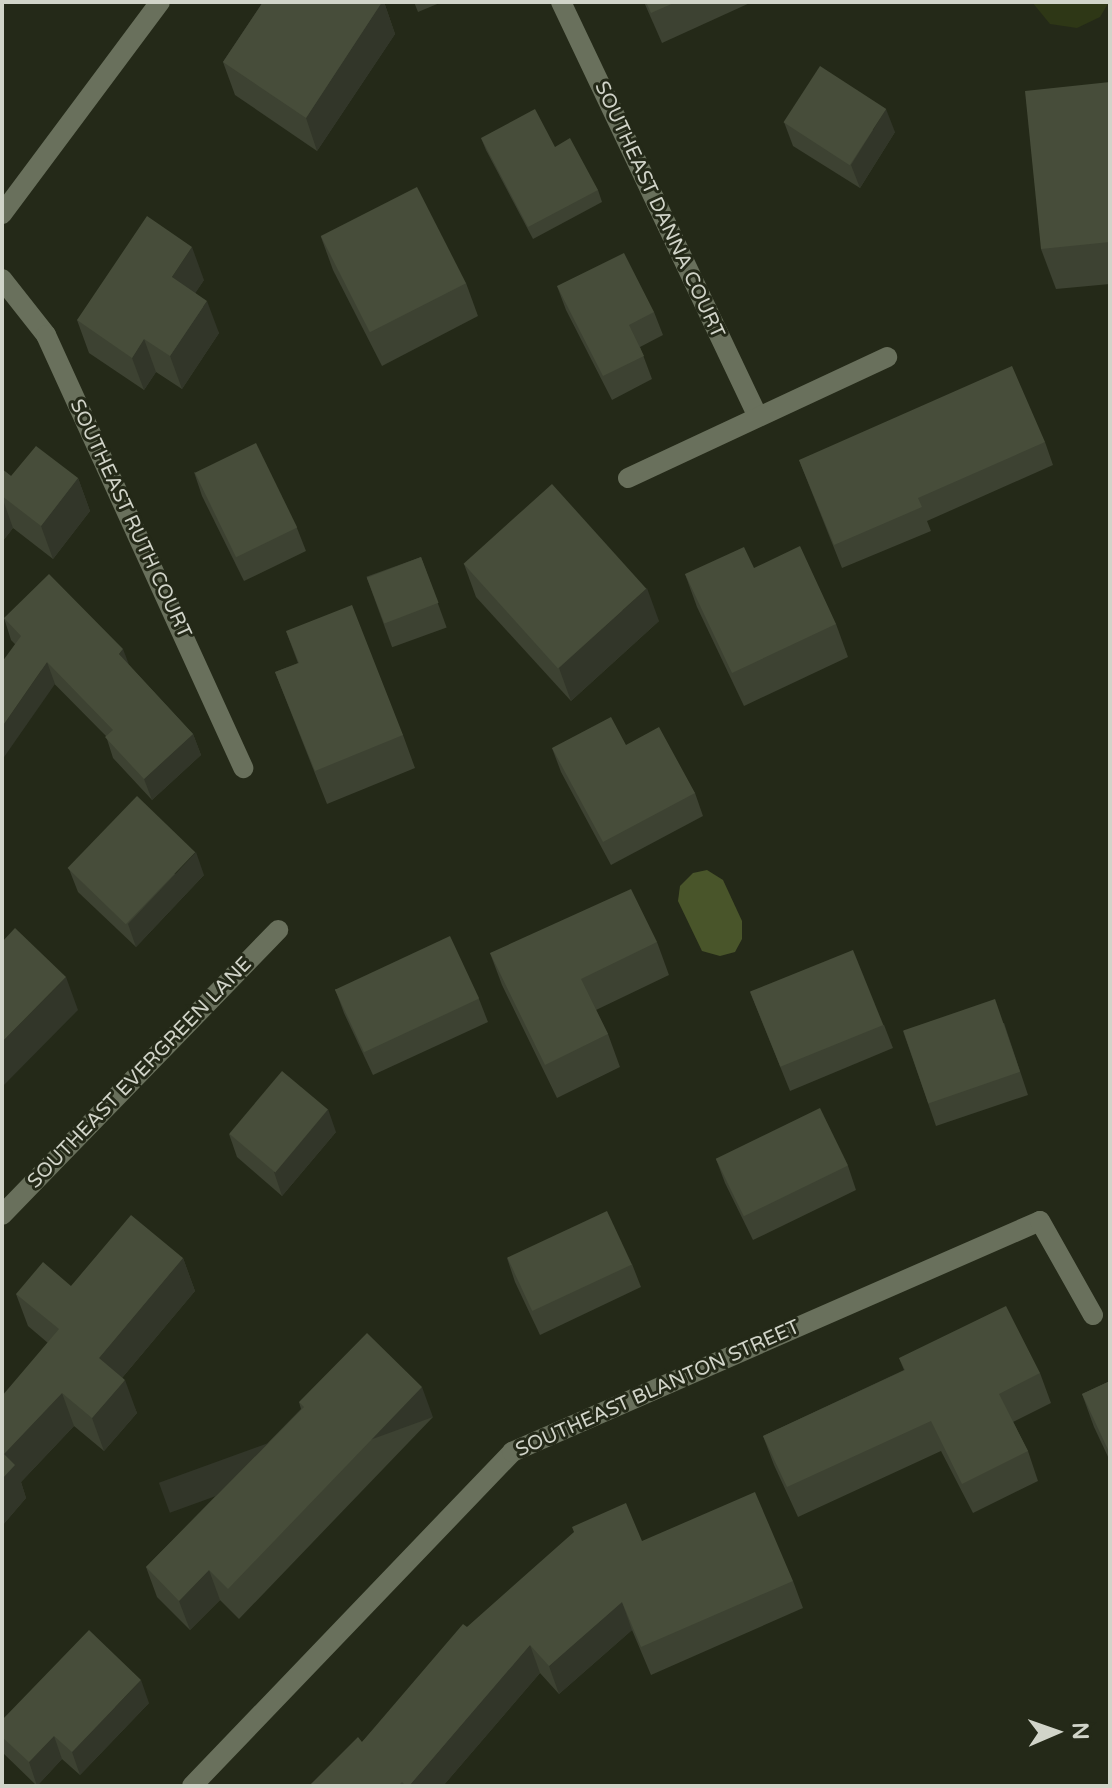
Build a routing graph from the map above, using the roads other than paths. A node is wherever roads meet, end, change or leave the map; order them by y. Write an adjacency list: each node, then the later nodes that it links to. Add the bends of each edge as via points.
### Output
1 (160, 2): 3 (street)
2 (561, 2): 6 (street, SOUTHEAST DANNA COURT)
3 (2, 214)
4 (2, 279): 8 (street, SOUTHEAST RUTH COURT, via 46,335)
5 (887, 357): 6 (street)
6 (758, 417): 7 (street)
7 (628, 478)
8 (243, 768)
9 (278, 930): 10 (street, SOUTHEAST EVERGREEN LANE)
10 (2, 1215)
11 (1093, 1315): 12 (street, SOUTHEAST BLANTON STREET, via 1040,1221 512,1452)
12 (192, 1786)

